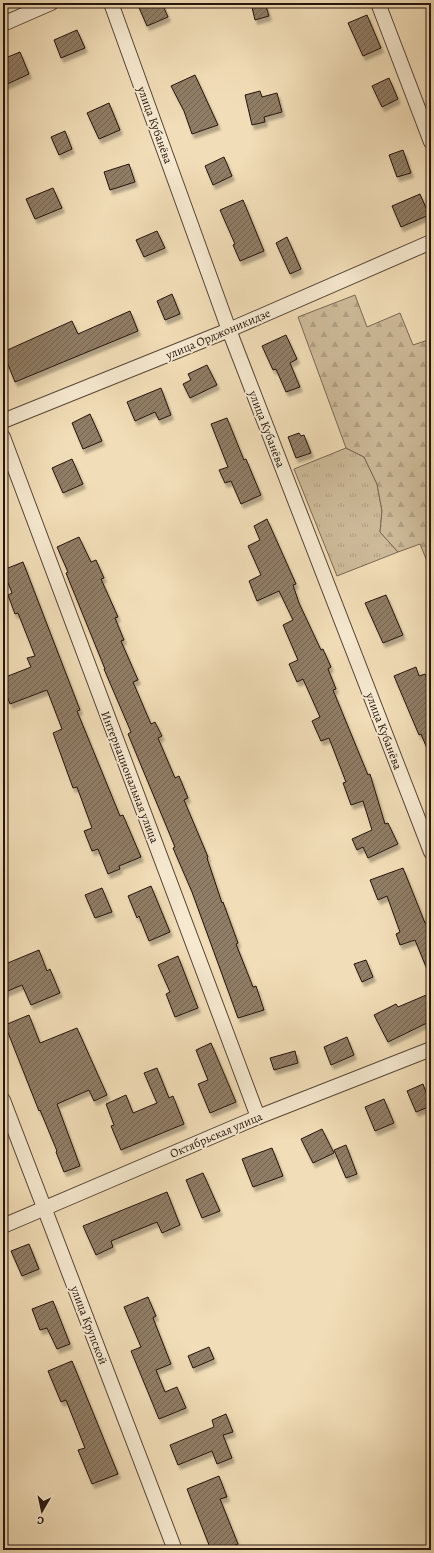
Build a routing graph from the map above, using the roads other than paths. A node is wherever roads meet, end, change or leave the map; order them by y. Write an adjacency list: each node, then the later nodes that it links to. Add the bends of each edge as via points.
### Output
1 (51, 3): 4 (street)
2 (111, 3): 7 (street, улица Кубанёва)
3 (378, 3): 5 (street)
4 (3, 24)
5 (431, 142)
6 (431, 242): 7 (street, улица Орджоникидзе)
7 (229, 330): 8 (street, улица Орджоникидзе); 10 (street, улица Кубанёва)
8 (3, 422)
9 (3, 437): 13 (street, Интернациональная улица)
10 (431, 852)
11 (431, 1049): 13 (street, Октябрьская улица)
12 (3, 1100): 14 (street, улица Крупской)
13 (258, 1117): 14 (street, Октябрьская улица)
14 (45, 1208): 15 (street, Октябрьская улица); 16 (street, улица Крупской)
15 (3, 1226)
16 (175, 1550)

